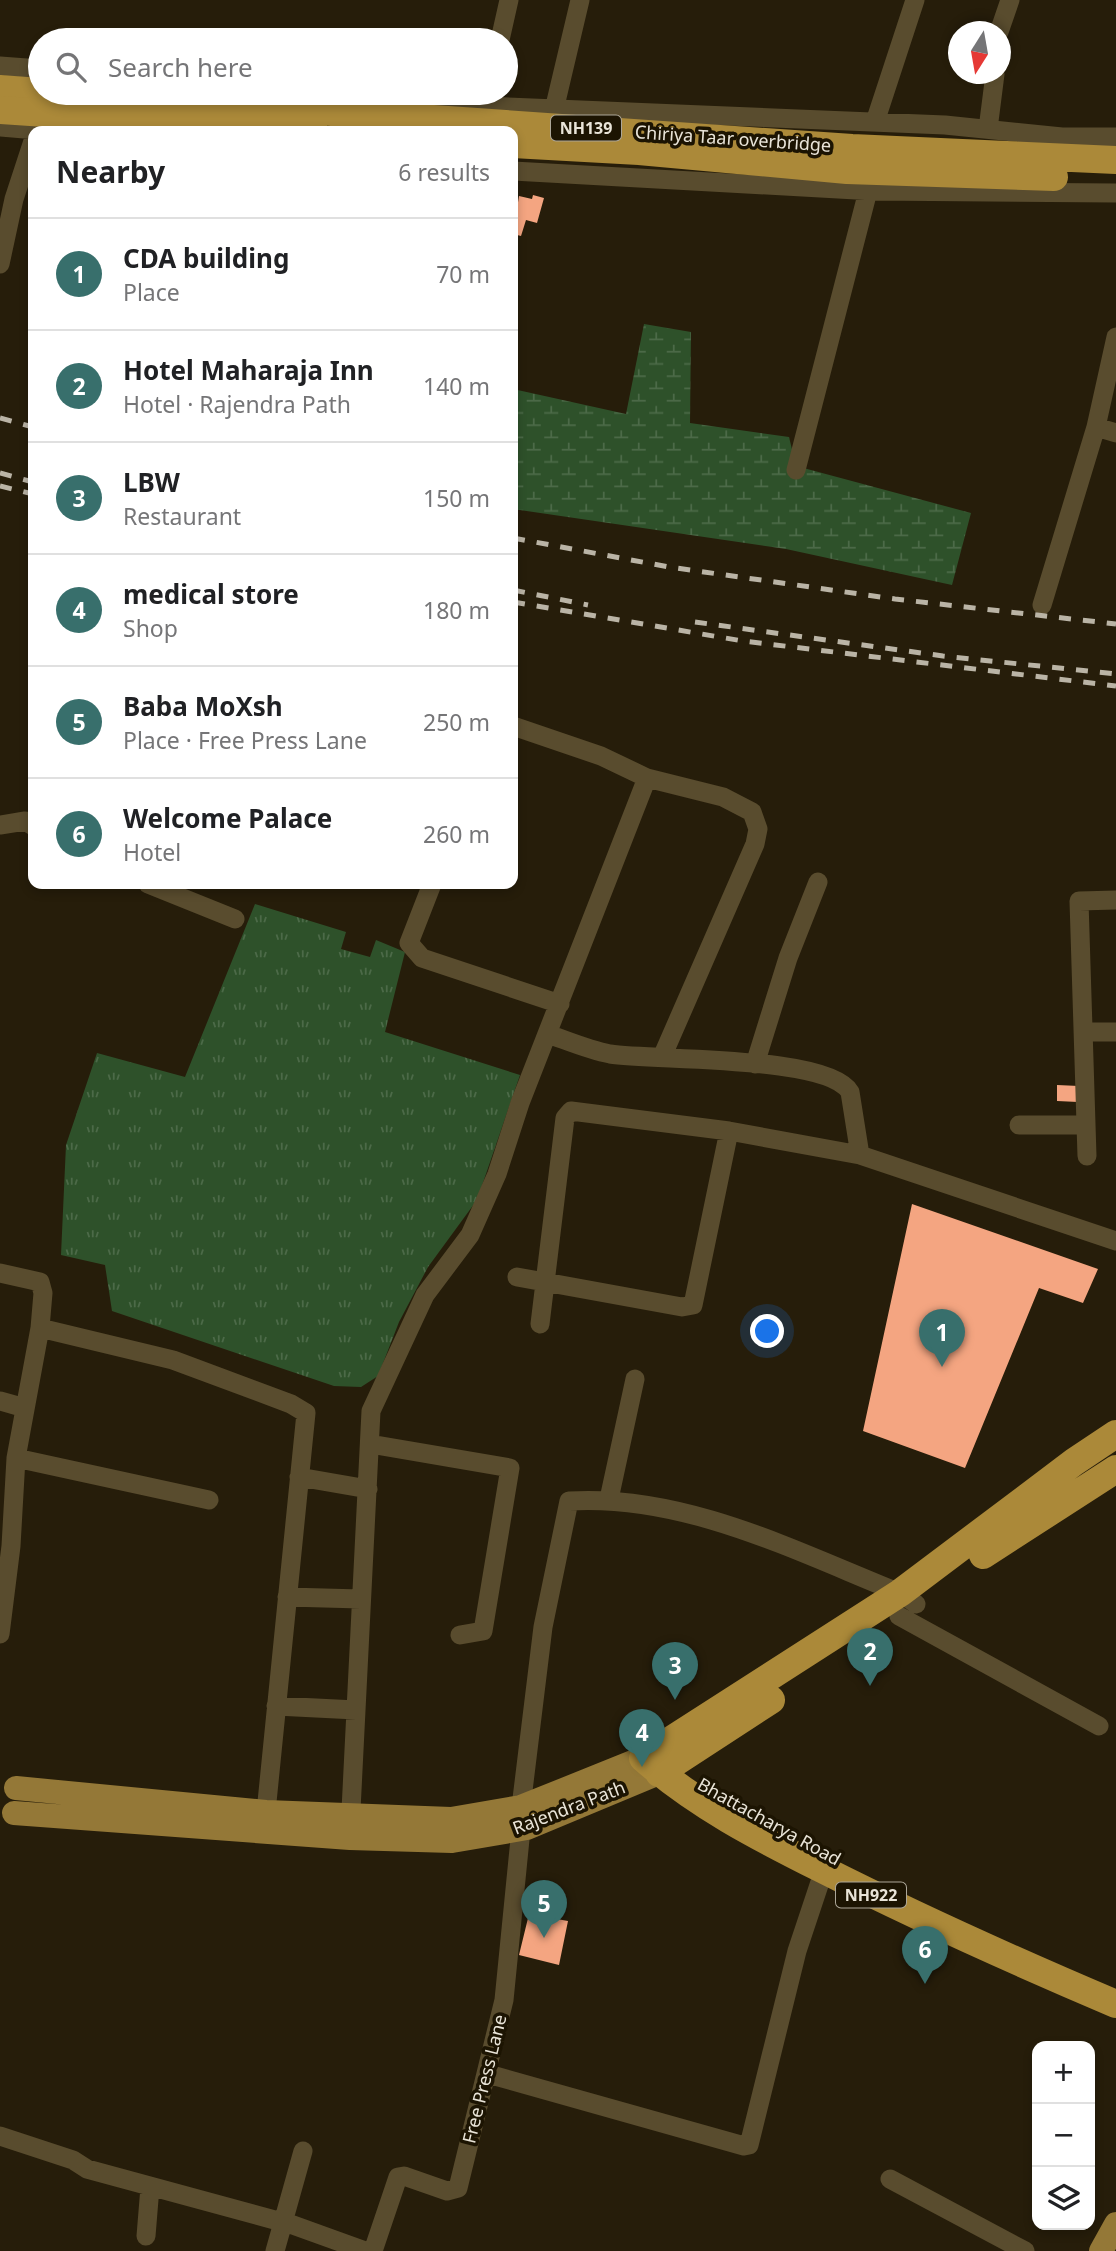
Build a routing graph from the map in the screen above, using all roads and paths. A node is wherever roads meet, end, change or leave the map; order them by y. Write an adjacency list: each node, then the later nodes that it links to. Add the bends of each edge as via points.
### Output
1 (509, 0): 6 (street)
2 (580, 0): 16 (street)
3 (915, 0): 19 (street)
4 (1010, 0): 5 (street)
5 (1003, 21)
6 (503, 28)
7 (0, 66): 8 (street)
8 (28, 68)
9 (994, 84): 23 (street)
10 (0, 89): 11 (highway)
11 (28, 91)
12 (518, 104): 16 (street)
13 (230, 105): 27 (highway, Chiriya Taar overbridge / NH139, bridge, via 852,148)
14 (269, 105): 21 (street)
15 (0, 110): 20 (highway, bridge)
16 (554, 110): 17 (street)
17 (594, 111): 18 (street); 30 (street)
18 (827, 120): 19 (street); 32 (street)
19 (876, 122): 23 (street)
20 (239, 126)
21 (266, 126)
22 (0, 127): 24 (street)
23 (988, 129): 25 (street)
24 (28, 131)
25 (1116, 137)
26 (518, 144): 31 (highway, Chiriya Taar overbridge / NH139, bridge, via 847,170)
27 (1116, 160)
28 (28, 161): 35 (street)
29 (518, 171): 30 (street)
30 (586, 175): 32 (street)
31 (1116, 179)
32 (812, 188): 33 (street)
33 (868, 191): 34 (street); 39 (street)
34 (1116, 193)
35 (0, 264)
36 (1116, 337): 37 (street)
37 (1096, 427): 38 (street); 40 (street)
38 (1116, 433)
39 (796, 470)
40 (1042, 605)
41 (518, 728): 42 (street, via 601,756)
42 (647, 778): 50 (street); 54 (street, via 723,797 752,812 758,829)
43 (28, 823): 44 (street)
44 (0, 825)
45 (818, 882): 55 (street)
46 (160, 889): 49 (street)
47 (430, 889): 50 (street, via 408,943 411,949 422,958)
48 (1116, 900): 51 (street, via 1079,901)
49 (235, 919)
50 (560, 1004): 53 (street)
51 (1083, 1032): 52 (street); 57 (street)
52 (1116, 1032)
53 (548, 1034): 54 (street, via 609,1054); 70 (street, via 470,1235 425,1295 371,1411)
54 (662, 1057): 55 (street)
55 (755, 1064): 59 (street, via 830,1075 845,1084)
56 (1019, 1125): 57 (street)
57 (1086, 1125): 60 (street)
58 (729, 1131): 59 (street); 64 (street, via 693,1305 682,1307); 64 (street, via 571,1111 565,1118)
59 (860, 1155): 61 (street)
60 (1087, 1156)
61 (1116, 1241)
62 (0, 1273): 66 (street, via 40,1283)
63 (517, 1277): 64 (street)
64 (545, 1281): 65 (street)
65 (540, 1324)
66 (40, 1328): 69 (street); 74 (street, via 173,1360 301,1409 307,1422)
67 (635, 1379): 77 (street)
68 (0, 1401): 69 (street)
69 (25, 1408): 72 (street)
70 (370, 1444): 76 (street); 84 (street, via 510,1468 484,1631)
71 (1111, 1446): 82 (highway, Rajendra Path, via 1074,1462)
72 (16, 1458): 75 (street); 78 (street)
73 (1116, 1469): 82 (highway, Rajendra Path)
74 (299, 1478): 76 (street); 80 (street)
75 (8, 1482): 79 (street)
76 (368, 1489): 81 (street)
77 (609, 1499): 82 (street, via 666,1506 773,1543); 92 (street, Free Press Lane, via 569,1501 543,1627)
78 (209, 1500)
79 (6, 1545): 83 (street)
80 (287, 1597): 81 (street); 85 (street)
81 (361, 1600): 86 (street)
82 (905, 1604): 87 (street); 88 (highway, Rajendra Path)
83 (0, 1634)
84 (460, 1635)
85 (276, 1706): 86 (street); 90 (street)
86 (356, 1710): 93 (street)
87 (1099, 1726)
88 (659, 1761): 92 (main road, Rajendra Path); 94 (highway, Bhattacharya Road / NH922, via 729,1821); 95 (highway, Bhattacharya Road / NH922, via 892,1888)
89 (8, 1782): 90 (main road, Rajendra Path); 91 (main road, Rajendra Path, via 19,1796)
90 (266, 1812): 93 (main road, Rajendra Path)
91 (7, 1817): 93 (main road, Rajendra Path)
92 (521, 1818): 93 (main road, Rajendra Path); 97 (street, Free Press Lane, via 504,2000)
93 (350, 1827)
94 (824, 1870): 96 (highway, Bhattacharya Road / NH922, via 907,1912); 97 (street, via 797,1951 748,2144)
95 (1116, 1987)
96 (1116, 2004)
97 (488, 2074): 107 (street, Free Press Lane, via 458,2188 447,2191 398,2177)
98 (0, 2136): 101 (street)
99 (303, 2151): 102 (street)
100 (890, 2179): 108 (street)
101 (150, 2187): 102 (street); 104 (street)
102 (285, 2223): 105 (street); 106 (street)
103 (1116, 2224): 109 (main road)
104 (146, 2236)
105 (275, 2251)
106 (365, 2251)
107 (373, 2251)
108 (1025, 2251)
109 (1101, 2251)

